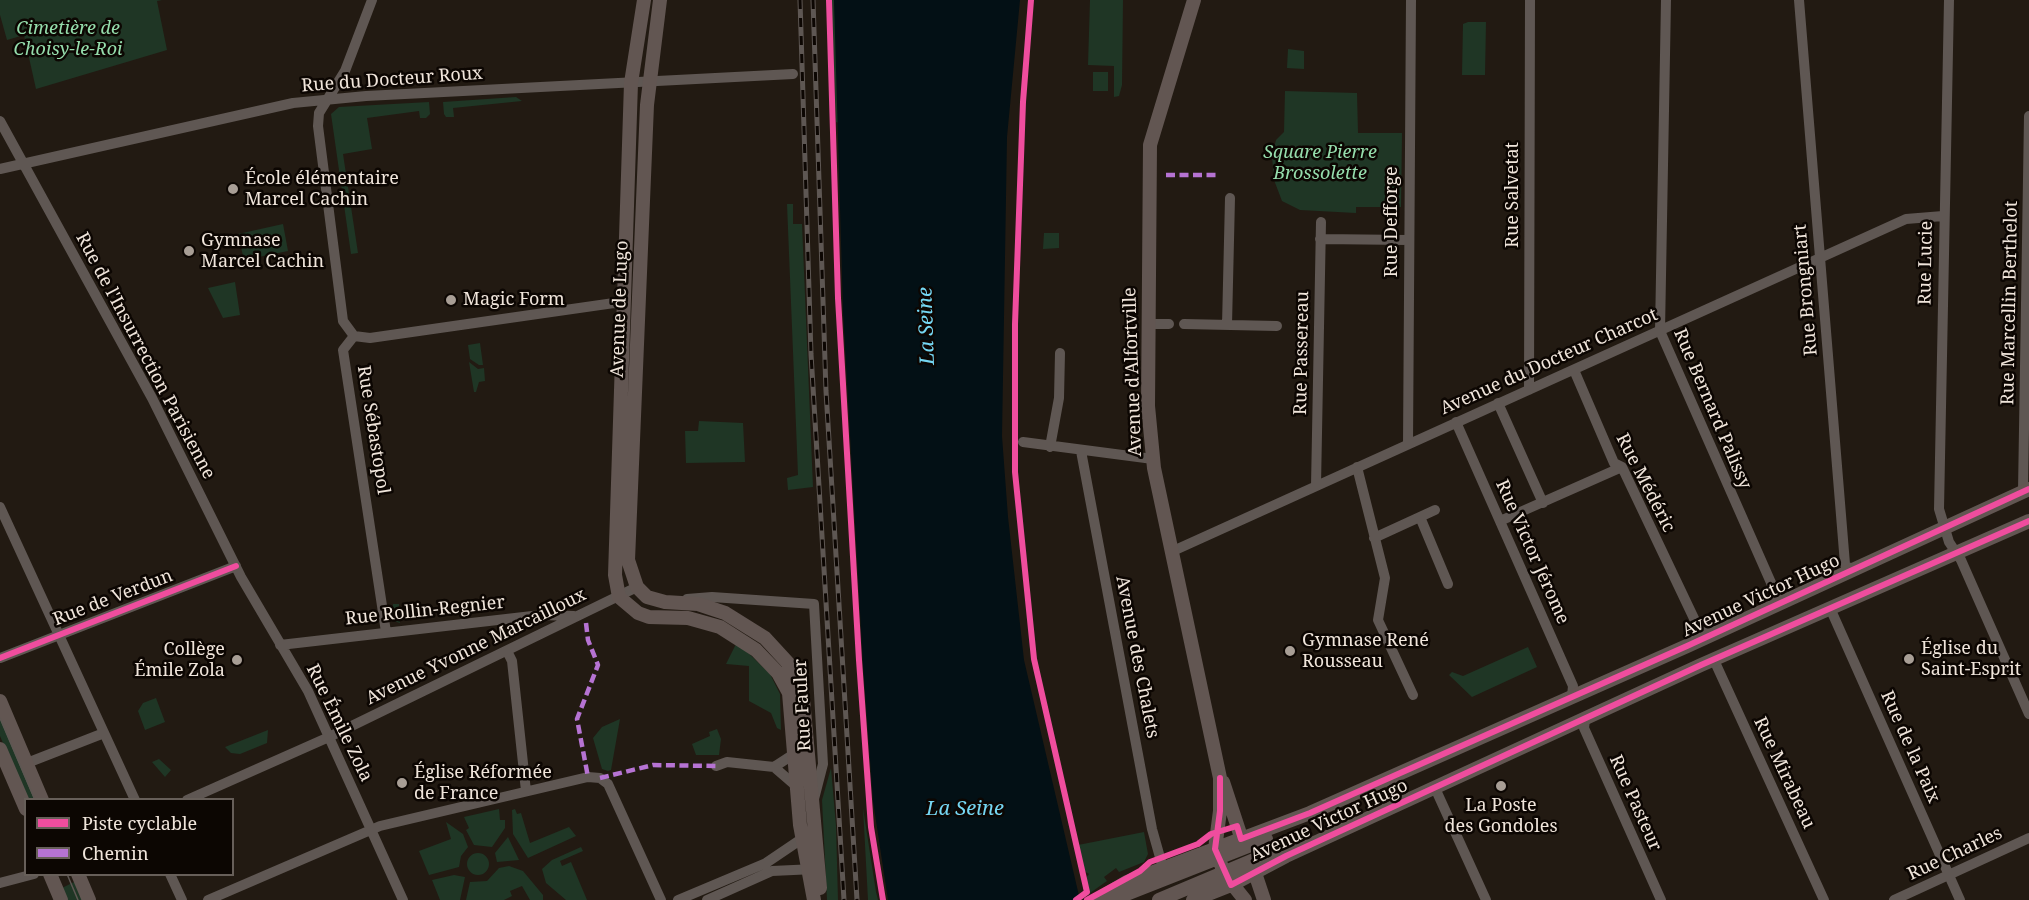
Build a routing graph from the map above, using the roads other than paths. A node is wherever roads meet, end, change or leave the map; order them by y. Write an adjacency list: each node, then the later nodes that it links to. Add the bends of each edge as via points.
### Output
1 (372, 0): 13 (street, via 345,70)
2 (644, 0): 12 (main road, Avenue de Lugo)
3 (660, 0): 11 (main road, Avenue de Lugo)
4 (1194, 0): 25 (main road, Avenue d'Alfortville, via 1150,145)
5 (1411, 0): 22 (street, Rue Defforge)
6 (1530, 0): 34 (street, Rue Salvetat)
7 (1666, 0): 30 (street, Rue Bernard Palissy)
8 (1798, 0): 23 (street, Rue Brongniart)
9 (1949, 0): 19 (street, Rue Lucie)
10 (794, 74): 11 (street, Rue du Docteur Roux)
11 (648, 81): 12 (street, Rue du Docteur Roux); 59 (main road, Avenue de Lugo, via 628,561)
12 (631, 83): 13 (street, Rue du Docteur Roux); 24 (main road, Avenue de Lugo)
13 (328, 99): 16 (street, Rue du Docteur Roux, via 293,103); 31 (street, via 319,113 318,126 343,321)
14 (2029, 116): 45 (street, Rue Marcellin Berthelot)
15 (0, 121): 16 (street, Rue de l'Insurrection Parisienne)
16 (22, 164): 17 (street, Rue du Docteur Roux); 56 (street, Rue de l'Insurrection Parisienne, via 152,398)
17 (0, 169)
18 (1230, 198): 28 (street)
19 (1943, 216): 23 (street, Avenue du Docteur Charcot, via 1906,219); 52 (street, Rue Lucie, via 1939,509)
20 (1321, 222): 21 (street, Rue Passereau)
21 (1320, 239): 22 (street); 44 (street, Rue Passereau)
22 (1408, 240): 38 (street, Rue Defforge)
23 (1820, 258): 30 (street, Avenue du Docteur Charcot); 57 (street, Rue Brongniart, via 1845,564)
24 (625, 304): 31 (street, via 370,338); 60 (main road, Avenue de Lugo, via 615,575)
25 (1147, 324): 26 (street); 41 (main road, Avenue d'Alfortville)
26 (1169, 324)
27 (1184, 324): 28 (street)
28 (1227, 325): 29 (street)
29 (1277, 326)
30 (1660, 331): 33 (street, Avenue du Docteur Charcot); 62 (street, Rue Bernard Palissy, via 1776,594)
31 (354, 336): 65 (street, Rue Sébastopol, via 343,350)
32 (1060, 353): 39 (street, via 1059,398)
33 (1574, 370): 34 (street, Avenue du Docteur Charcot); 43 (street, Rue Médéric, via 1614,463)
34 (1529, 390): 35 (street, Avenue du Docteur Charcot)
35 (1498, 403): 36 (street, Avenue du Docteur Charcot); 46 (street)
36 (1456, 422): 38 (street, Avenue du Docteur Charcot); 50 (street, Rue Victor Jérome)
37 (1023, 442): 39 (street)
38 (1408, 444): 42 (street, Avenue du Docteur Charcot)
39 (1050, 447): 40 (street)
40 (1081, 451): 41 (street); 100 (street, Avenue des Chalets, via 1152,829)
41 (1153, 459): 54 (main road, Avenue d'Alfortville)
42 (1357, 467): 44 (street, Avenue du Docteur Charcot); 53 (street)
43 (1623, 467): 46 (street); 66 (street, Rue Médéric, via 1699,629)
44 (1316, 486): 54 (street, Avenue du Docteur Charcot)
45 (2026, 490): 52 (main road, Avenue Victor Hugo)
46 (1543, 503): 50 (street)
47 (0, 507): 67 (street)
48 (1435, 510): 49 (street)
49 (1420, 517): 53 (street); 58 (street)
50 (1500, 521): 73 (street, Rue Victor Jérome, via 1573,686)
51 (2029, 521): 55 (main road, Avenue Victor Hugo)
52 (1942, 527): 55 (street); 57 (main road, Avenue Victor Hugo)
53 (1374, 538): 72 (street, via 1385,578 1378,620)
54 (1173, 552): 86 (main road, Avenue d'Alfortville)
55 (1957, 554): 63 (main road, Avenue Victor Hugo); 75 (street)
56 (236, 566): 67 (street, Rue de Verdun); 68 (street, Rue Émile Zola)
57 (1856, 569): 62 (main road, Avenue Victor Hugo)
58 (1449, 584)
59 (637, 588): 60 (street, Avenue Yvonne Marcailloux); 61 (main road, via 647,597)
60 (623, 601): 64 (street, Avenue Yvonne Marcailloux); 81 (main road, via 649,617 688,618 720,627 756,650 778,673 789,693)
61 (665, 602): 93 (main road, via 698,604 744,622 788,663 803,699); 93 (street, Rue Fauler, via 712,597 814,604 823,764)
62 (1776, 606): 66 (main road, Avenue Victor Hugo)
63 (1830, 608): 71 (main road, Avenue Victor Hugo); 103 (street, Rue de la Paix)
64 (574, 616): 65 (street, Rue Rollin-Regnier, via 541,615); 69 (street, Avenue Yvonne Marcailloux)
65 (386, 632): 68 (street, Rue Rollin-Regnier)
66 (1713, 634): 73 (main road, Avenue Victor Hugo)
67 (60, 636): 70 (street, Rue de Verdun); 78 (street)
68 (280, 645): 79 (street, Rue Émile Zola, via 302,680)
69 (507, 651): 79 (street, Avenue Yvonne Marcailloux); 89 (street, via 512,661)
70 (0, 658)
71 (1714, 660): 76 (main road, Avenue Victor Hugo); 128 (street, Rue Mirabeau)
72 (1413, 695)
73 (1572, 696): 77 (main road, Avenue Victor Hugo)
74 (0, 701): 83 (main road)
75 (2029, 714)
76 (1585, 720): 82 (main road, Avenue Victor Hugo); 127 (street, Rue Pasteur, via 1584,728)
77 (1504, 727): 98 (main road, Avenue Victor Hugo); 121 (main road, Avenue Victor Hugo, via 1462,752 1242,849)
78 (104, 733): 83 (street); 91 (street)
79 (331, 741): 92 (street, Avenue Yvonne Marcailloux); 95 (street, Rue Émile Zola)
80 (0, 750): 94 (main road)
81 (794, 754): 85 (street); 87 (main road)
82 (1506, 755): 88 (main road, Avenue Victor Hugo); 122 (main road, Avenue Victor Hugo, via 1471,765)
83 (27, 763): 90 (main road)
84 (716, 766): 85 (street, via 727,762)
85 (774, 767): 87 (street)
86 (1220, 778): 98 (main road, Avenue d'Alfortville); 99 (main road, Avenue d'Alfortville)
87 (796, 786): 96 (main road)
88 (1435, 788): 102 (main road, Avenue Victor Hugo); 126 (street)
89 (526, 791): 95 (street); 115 (street, via 588,777 600,778 608,784)
90 (41, 798)
91 (134, 798)
92 (192, 798)
93 (813, 802): 96 (main road)
94 (24, 804)
95 (370, 829): 113 (street); 114 (street, Rue Émile Zola)
96 (809, 837): 101 (main road); 116 (street, via 765,863)
97 (2029, 838): 103 (street, Rue Charles)
98 (1241, 839): 99 (main road, Avenue Victor Hugo); 102 (main road, Avenue d'Alfortville)
99 (1215, 849): 100 (main road, Avenue Victor Hugo); 109 (main road)
100 (1163, 868): 120 (main road, Avenue Victor Hugo)
101 (813, 869): 117 (street, via 772,872); 118 (main road); 119 (main road)
102 (1256, 872): 109 (main road, Avenue Victor Hugo); 125 (main road, Avenue d'Alfortville)
103 (1949, 875): 129 (street, Rue Charles); 130 (street, Rue de la Paix)
104 (26, 876): 108 (street)
105 (51, 876): 110 (main road)
106 (79, 876): 111 (main road)
107 (171, 876): 112 (street)
108 (0, 883)
109 (1231, 885): 123 (main road, Avenue Victor Hugo); 124 (main road)
110 (61, 900)
111 (89, 900)
112 (182, 900)
113 (208, 900)
114 (403, 900)
115 (661, 900)
116 (678, 900)
117 (708, 900)
118 (814, 900)
119 (821, 900)
120 (1097, 900)
121 (1111, 900)
122 (1159, 900)
123 (1193, 900)
124 (1245, 900)
125 (1264, 900)
126 (1486, 900)
127 (1661, 900)
128 (1824, 900)
129 (1894, 900)
130 (1960, 900)

